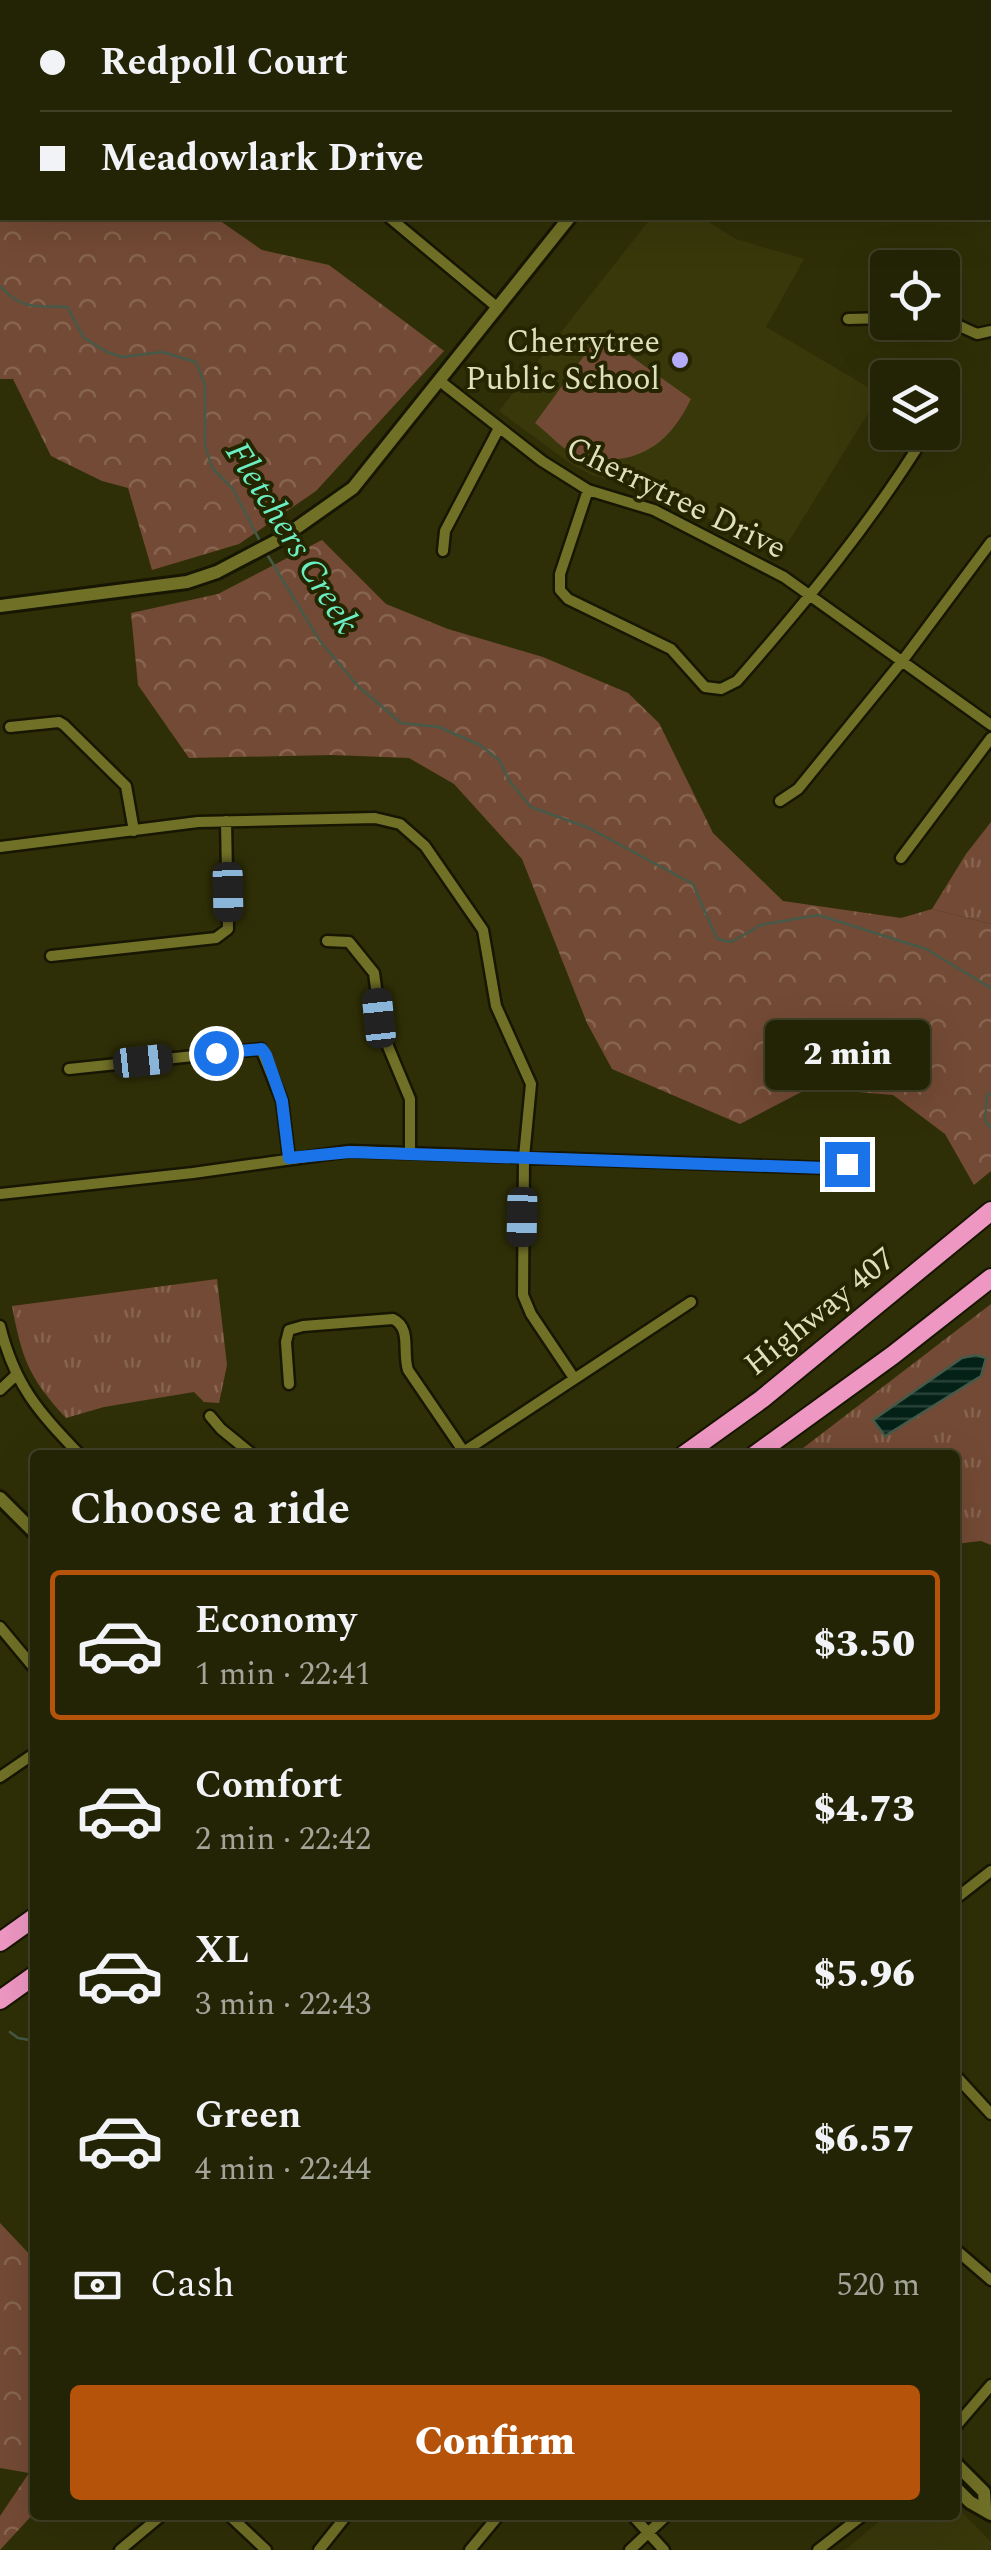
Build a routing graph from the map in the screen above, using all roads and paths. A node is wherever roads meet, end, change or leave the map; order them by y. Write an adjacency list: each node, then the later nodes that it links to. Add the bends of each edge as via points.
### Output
1 (392, 220): 3 (street)
2 (567, 220): 3 (street)
3 (498, 308): 8 (street)
4 (870, 318): 5 (street)
5 (848, 319)
6 (960, 326): 7 (street, via 978,334)
7 (991, 330)
8 (441, 382): 9 (street, Cherrytree Drive); 15 (street, via 353,488 282,538 217,572 188,582)
9 (499, 428): 11 (street, Cherrytree Drive); 13 (street, via 445,531)
10 (916, 450): 14 (street)
11 (588, 490): 14 (street, Cherrytree Drive, via 654,510); 14 (street, via 560,590 671,649 705,687 737,681)
12 (991, 542): 16 (street)
13 (443, 552)
14 (812, 596): 16 (street, Cherrytree Drive)
15 (0, 606)
16 (903, 660): 17 (street, Cherrytree Drive); 20 (street, via 798,789)
17 (991, 725)
18 (10, 728): 22 (street, via 64,725 126,786)
19 (991, 738): 24 (street)
20 (780, 800)
21 (226, 820): 22 (street); 26 (street, via 224,934); 29 (street, via 375,818 400,824 425,846 483,930 496,1006 531,1084)
22 (134, 831): 23 (street)
23 (0, 847)
24 (900, 858)
25 (327, 941): 28 (street, via 349,942 374,973 382,1032 410,1100)
26 (52, 956)
27 (69, 1068): 30 (street, via 262,1049 282,1101)
28 (410, 1152): 29 (street); 30 (street)
29 (524, 1157): 31 (street); 38 (street, via 522,1295)
30 (289, 1158): 32 (street)
31 (847, 1164)
32 (0, 1194)
33 (991, 1211): 46 (highway, Highway 407)
34 (991, 1278): 47 (highway)
35 (691, 1302): 38 (street)
36 (0, 1326): 37 (street)
37 (15, 1376): 40 (street); 42 (street)
38 (574, 1378): 45 (street)
39 (290, 1384): 44 (street, via 289,1330 393,1319 404,1330 408,1370)
40 (0, 1390)
41 (210, 1416): 43 (street)
42 (75, 1450)
43 (248, 1450)
44 (458, 1450)
45 (467, 1450)
46 (691, 1450)
47 (763, 1450)
48 (0, 1498): 49 (street)
49 (30, 1529)
50 (0, 1627): 51 (street)
51 (30, 1663)
52 (30, 1756): 53 (street)
53 (0, 1777)
54 (991, 1871): 55 (street)
55 (960, 1895)
56 (30, 1921): 57 (highway)
57 (0, 1942)
58 (30, 1978): 59 (highway)
59 (0, 2000)
60 (960, 2080): 61 (street)
61 (991, 2114)
62 (960, 2253): 63 (street)
63 (991, 2280)
64 (991, 2385): 65 (street)
65 (960, 2420)
66 (960, 2468): 68 (street, via 984,2492)
67 (960, 2492): 68 (street)
68 (988, 2511)
69 (156, 2520): 77 (street)
70 (234, 2520): 78 (street)
71 (342, 2520): 79 (street)
72 (495, 2520): 80 (street)
73 (636, 2520): 76 (street)
74 (661, 2520): 76 (street)
75 (856, 2520): 83 (street)
76 (647, 2532): 81 (street); 82 (street)
77 (120, 2550)
78 (266, 2550)
79 (319, 2550)
80 (470, 2550)
81 (630, 2550)
82 (664, 2550)
83 (818, 2550)

